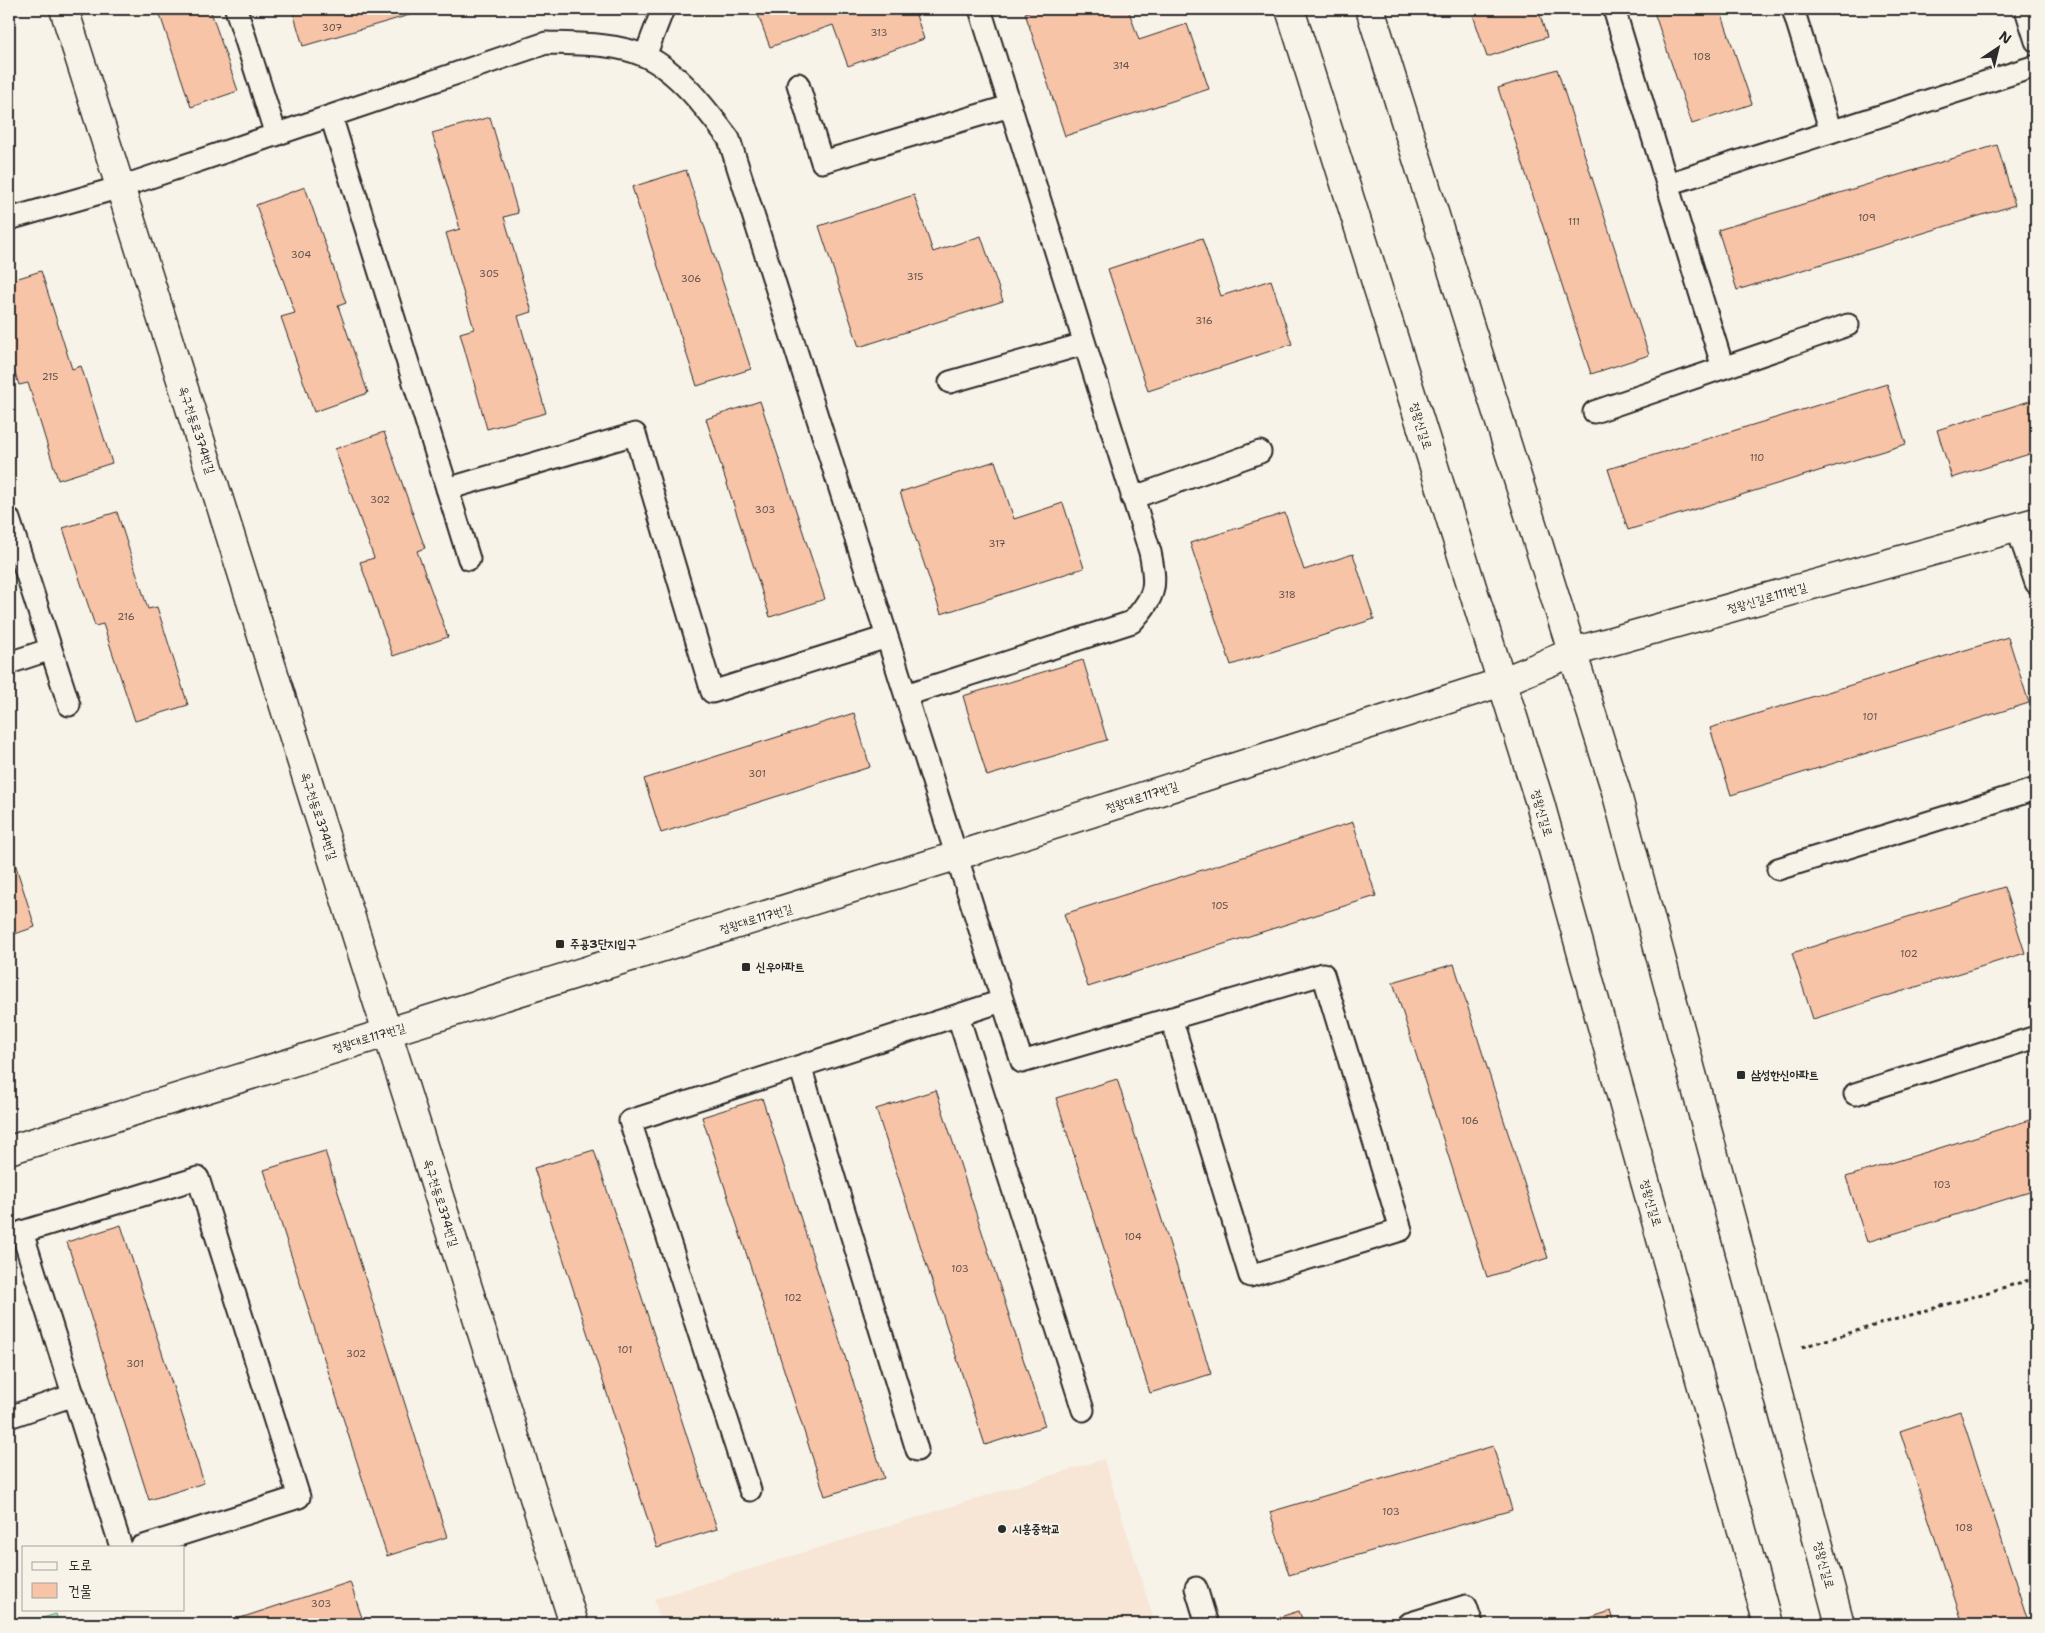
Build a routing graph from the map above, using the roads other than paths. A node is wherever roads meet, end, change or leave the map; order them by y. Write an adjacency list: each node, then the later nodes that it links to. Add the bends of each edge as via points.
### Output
1 (64, 9): 19 (street, 옥구천동로374번길)
2 (236, 9): 17 (lane)
3 (663, 9): 11 (lane)
4 (980, 9): 14 (lane)
5 (1290, 9): 37 (street, 정왕신길로)
6 (1370, 9): 35 (street, 정왕신길로)
7 (1614, 9): 18 (lane)
8 (1793, 9): 16 (lane)
9 (2026, 9): 10 (lane)
10 (2036, 41)
11 (645, 56): 15 (lane, via 613,48 546,42); 33 (lane, via 670,73 714,118 729,139)
12 (2036, 66): 16 (lane)
13 (798, 84): 14 (lane, via 822,162)
14 (1010, 106): 22 (lane)
15 (331, 116): 17 (lane); 27 (lane)
16 (1831, 132): 18 (lane)
17 (276, 135): 19 (lane)
18 (1668, 184): 23 (lane)
19 (121, 187): 20 (lane); 46 (street, 옥구천동로374번길)
20 (9, 219)
21 (1848, 326): 23 (lane)
22 (1084, 344): 24 (lane); 28 (lane)
23 (1723, 368): 25 (lane)
24 (950, 382)
25 (1594, 412)
26 (1260, 452): 28 (lane)
27 (447, 489): 31 (lane); 33 (lane, via 635,434 712,692)
28 (1132, 498): 38 (lane, via 1155,578 1148,604 1132,622)
29 (9, 520): 34 (lane)
30 (2027, 525): 32 (lane); 35 (street, 정왕신길로111번길)
31 (469, 559)
32 (2036, 583)
33 (887, 637): 38 (lane)
34 (50, 649): 36 (lane); 39 (lane)
35 (1573, 652): 37 (street, 정왕신길로111번길); 64 (street, 정왕신길로, via 1616,791)
36 (9, 662)
37 (1502, 682): 41 (street, 정왕대로117번길); 63 (street, 정왕신길로, via 1545,822)
38 (906, 695): 41 (lane)
39 (69, 705)
40 (2036, 789): 42 (lane)
41 (956, 856): 43 (lane); 46 (street, 정왕대로117번길)
42 (1778, 869)
43 (1002, 1001): 44 (lane); 45 (lane, via 1022,1062)
44 (958, 1016): 48 (lane); 52 (lane)
45 (1171, 1018): 45 (lane, via 1250,1276 1401,1230 1323,974)
46 (387, 1033): 50 (street, 정왕대로117번길); 59 (street, 옥구천동로374번길)
47 (2036, 1037): 49 (lane)
48 (800, 1066): 54 (lane); 55 (lane, via 630,1120)
49 (1855, 1094)
50 (9, 1150)
51 (74, 1395): 53 (lane); 56 (lane); 57 (lane, via 22,1232 198,1178 299,1497)
52 (1083, 1410)
53 (9, 1416)
54 (917, 1450)
55 (750, 1490)
56 (121, 1546)
57 (144, 1546)
58 (1196, 1588): 60 (lane)
59 (574, 1624)
60 (1207, 1624)
61 (1408, 1624): 62 (lane, via 1466,1606)
62 (1472, 1624)
63 (1768, 1624)
64 (1840, 1624)

